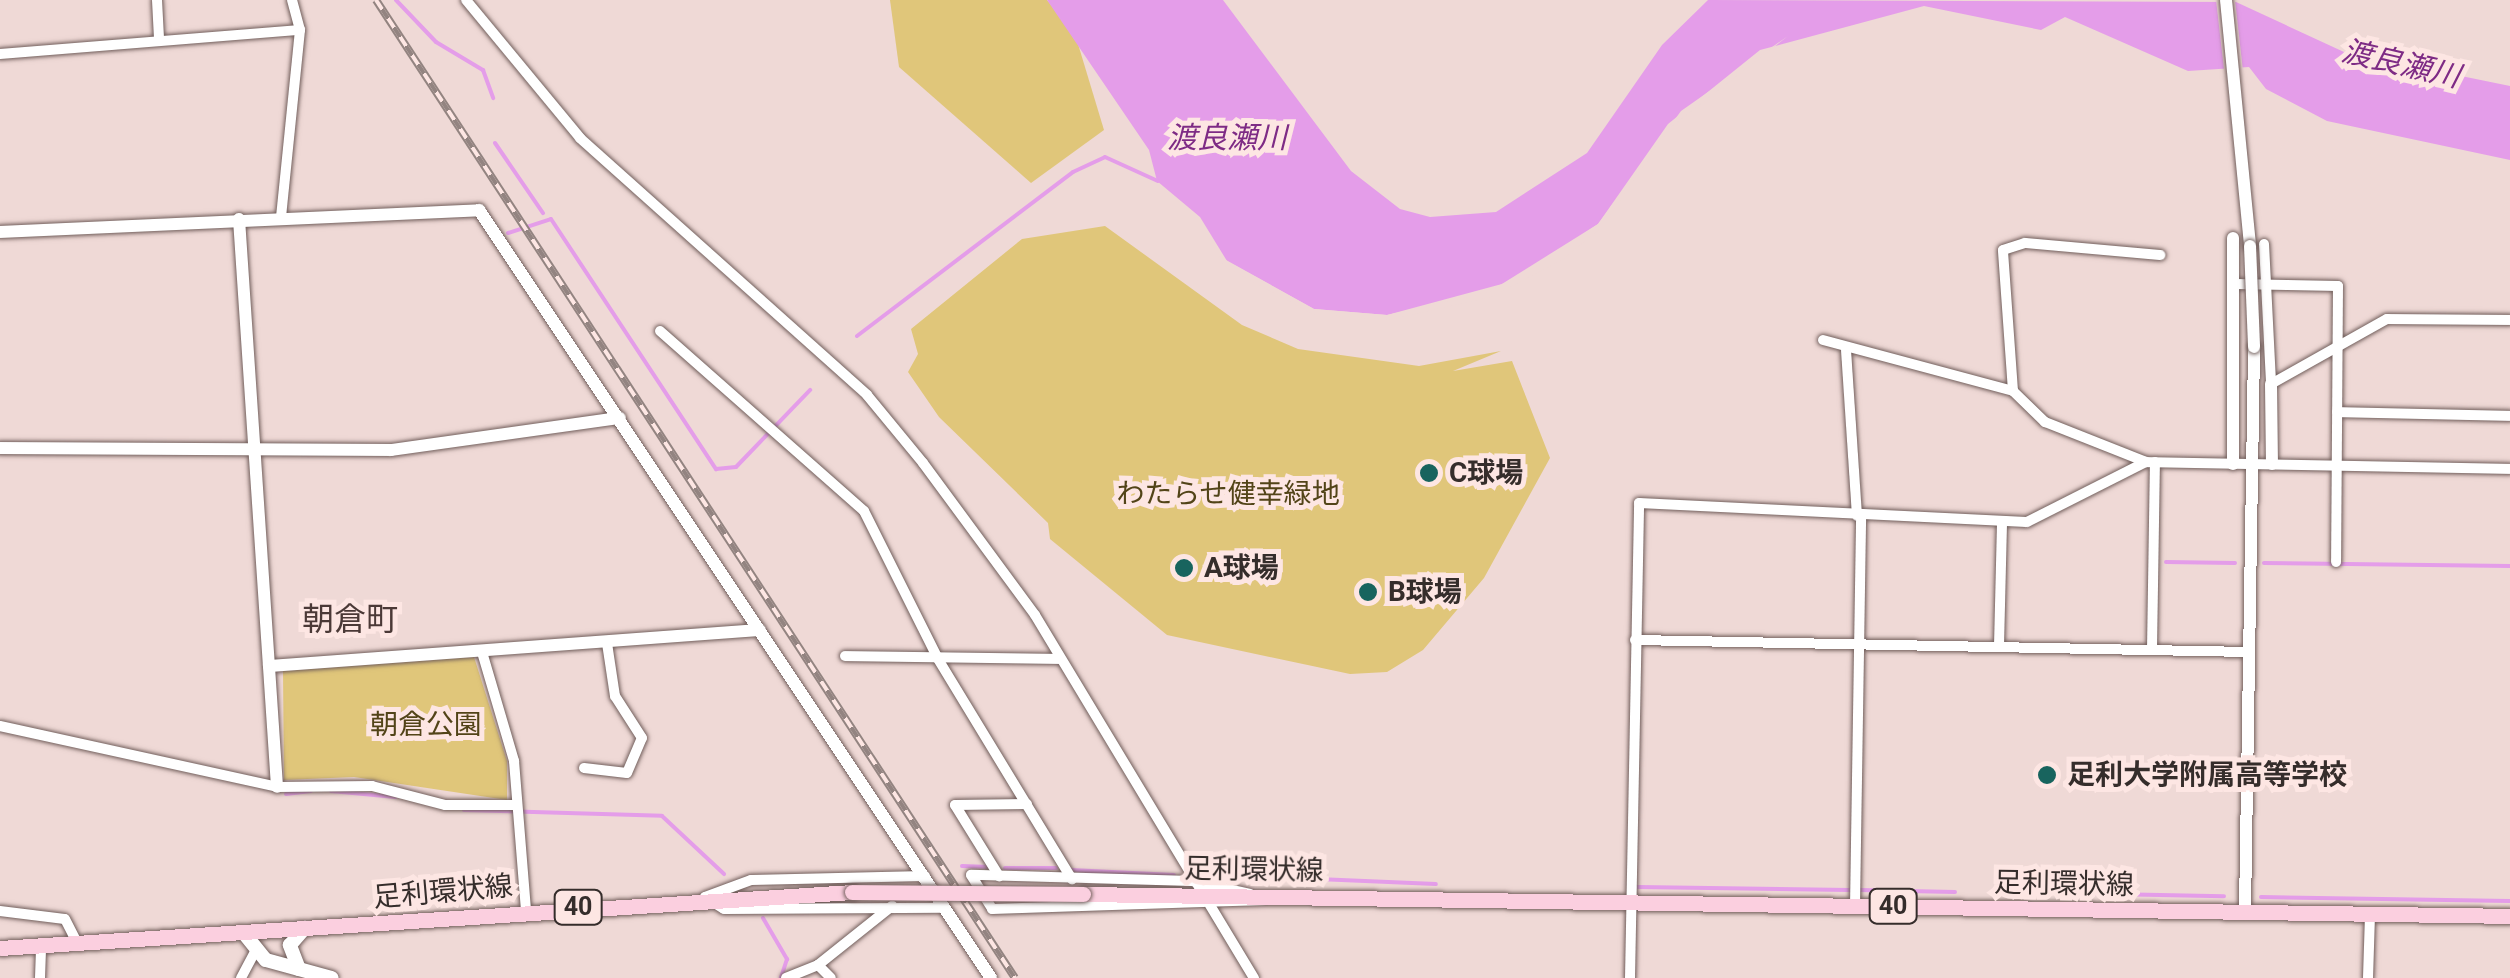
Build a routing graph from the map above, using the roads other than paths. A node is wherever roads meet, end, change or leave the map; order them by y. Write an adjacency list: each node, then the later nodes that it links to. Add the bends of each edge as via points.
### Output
1 (157, 0): 6 (street)
2 (292, 0): 5 (street)
3 (466, 0): 8 (street)
4 (2226, 0): 14 (street)
5 (300, 30): 6 (street); 10 (street)
6 (159, 38): 7 (street)
7 (0, 54)
8 (580, 138): 9 (street); 49 (street, via 867,394 993,551)
9 (562, 143)
10 (282, 216): 11 (street); 27 (street, via 479,210)
11 (239, 219): 12 (street); 29 (street)
12 (0, 232)
13 (2233, 238): 16 (street)
14 (2257, 245): 17 (street); 32 (street, bridge)
15 (2160, 255): 24 (street, via 2003,250)
16 (2236, 284): 17 (street); 31 (street)
17 (2266, 284): 21 (street, via 2338,286); 23 (street)
18 (2510, 320): 21 (street, via 2386,319)
19 (660, 331): 48 (street, via 864,511)
20 (1823, 340): 22 (street)
21 (2338, 344): 23 (street); 25 (street)
22 (1846, 350): 24 (street); 36 (street)
23 (2271, 384): 33 (street)
24 (2013, 390): 30 (street, via 2045,422)
25 (2337, 412): 26 (street); 34 (street)
26 (2510, 416)
27 (620, 418): 29 (street, via 391,450); 39 (street)
28 (0, 448): 29 (street)
29 (254, 449): 50 (street)
30 (2150, 462): 31 (street); 37 (street, via 2036,520); 44 (street)
31 (2232, 464): 32 (street)
32 (2251, 464): 33 (street); 46 (street)
33 (2272, 464): 34 (street)
34 (2336, 466): 35 (street); 38 (street)
35 (2510, 469)
36 (1859, 516): 37 (street); 40 (street, via 1639,503); 42 (street)
37 (2002, 522): 43 (street)
38 (2336, 562)
39 (760, 630): 41 (street); 56 (street)
40 (1635, 640): 42 (street); 62 (street)
41 (607, 643): 45 (street); 52 (street, via 615,696 642,738 627,773)
42 (1859, 643): 43 (street); 64 (street)
43 (2000, 646): 44 (street)
44 (2152, 650): 46 (street)
45 (482, 652): 50 (street); 55 (street, via 512,751)
46 (2247, 652): 68 (street)
47 (845, 656): 48 (street)
48 (938, 658): 49 (street); 54 (street)
49 (1059, 659): 59 (street)
50 (269, 666): 53 (street)
51 (0, 726): 53 (street)
52 (584, 768)
53 (277, 787): 55 (street, via 372,786 445,805)
54 (1026, 804): 57 (street, via 955,805); 58 (street)
55 (516, 805): 69 (street)
56 (925, 876): 61 (street, via 736,881); 65 (street)
57 (999, 876): 58 (street); 66 (street, via 971,874 992,909)
58 (1072, 878): 59 (street)
59 (1197, 888): 60 (main road, 足利環状線 / 40); 61 (main road, 足利環状線 / 40, bridge); 66 (street)
60 (1276, 896): 62 (main road, 足利環状線 / 40); 66 (street)
61 (705, 897): 63 (street, via 724,910); 69 (main road, 足利環状線 / 40)
62 (1632, 902): 64 (main road, 足利環状線 / 40); 87 (street)
63 (892, 906): 65 (street); 78 (street)
64 (1855, 906): 68 (main road, 足利環状線 / 40)
65 (945, 908): 85 (street)
66 (1212, 909): 86 (street)
67 (0, 910): 74 (street, via 64,919)
68 (2245, 910): 70 (main road, 足利環状線 / 40)
69 (526, 911): 72 (main road, 足利環状線 / 40)
70 (2370, 913): 71 (main road, 足利環状線 / 40); 88 (street)
71 (2510, 916)
72 (305, 928): 73 (main road, 足利環状線 / 40); 79 (main road, via 290,945)
73 (243, 932): 74 (main road, 足利環状線 / 40); 77 (main road)
74 (77, 942): 75 (main road, 足利環状線 / 40)
75 (42, 945): 76 (main road, 足利環状線 / 40); 80 (street)
76 (0, 948)
77 (255, 952): 79 (main road); 81 (street)
78 (818, 965): 83 (street); 84 (street)
79 (299, 969): 82 (main road)
80 (40, 978)
81 (241, 978)
82 (332, 978)
83 (786, 978)
84 (831, 978)
85 (991, 978)
86 (1254, 978)
87 (1630, 978)
88 (2368, 978)

